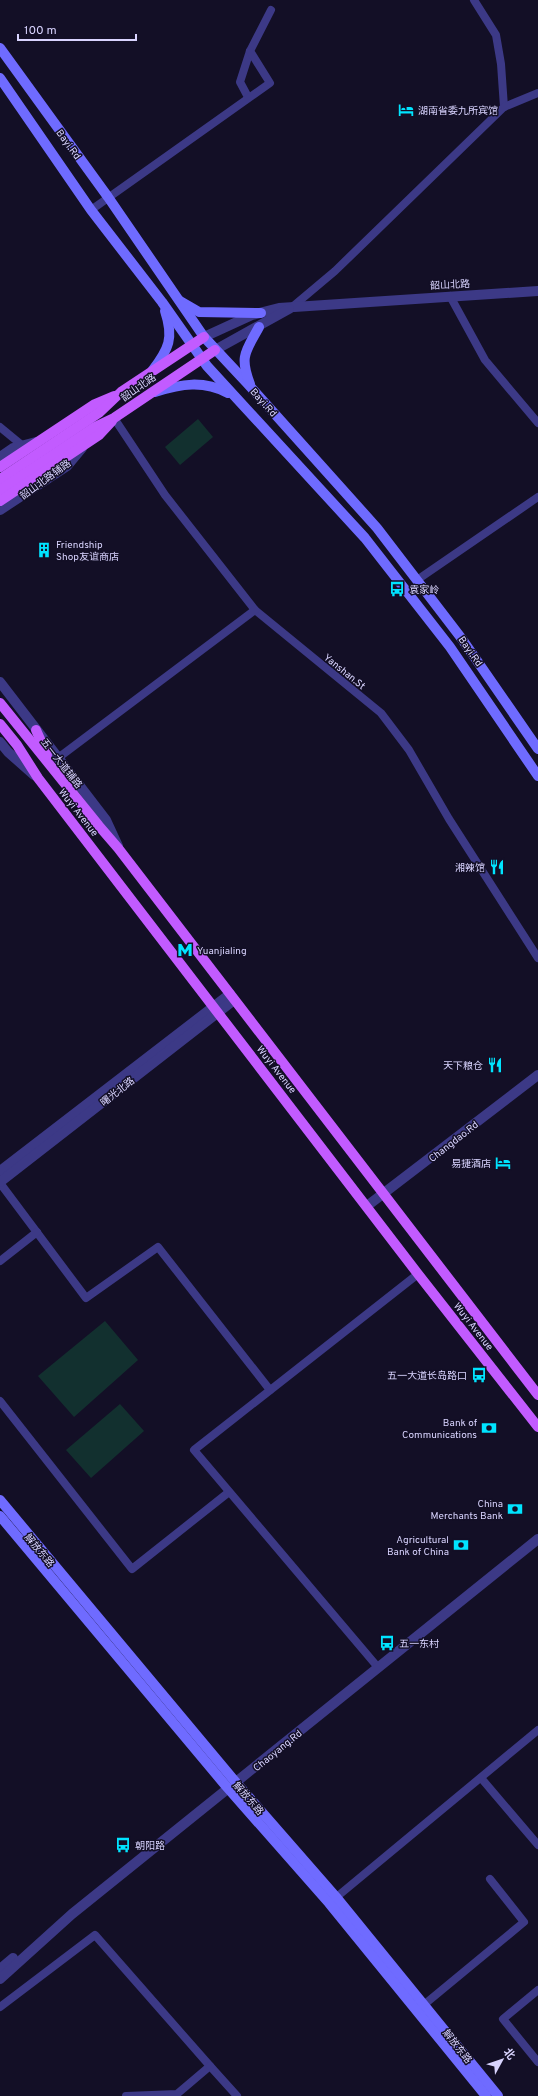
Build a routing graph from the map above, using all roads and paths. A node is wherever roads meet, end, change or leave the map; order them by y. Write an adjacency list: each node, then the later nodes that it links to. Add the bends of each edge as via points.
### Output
1 (474, 0): 8 (street, via 496,35)
2 (271, 10): 4 (street)
3 (0, 48): 9 (main road, Bayi.Rd)
4 (250, 51): 7 (street, via 240,82); 7 (street, via 270,83)
5 (0, 78): 10 (main road, Bayi.Rd)
6 (538, 93): 8 (street)
7 (248, 97): 9 (street)
8 (504, 107): 15 (street, via 334,271)
9 (108, 198): 10 (street); 13 (main road, Bayi.Rd)
10 (91, 210): 14 (main road, Bayi.Rd)
11 (538, 292): 12 (street, 韶山北路)
12 (450, 296): 15 (street, 韶山北路); 28 (street, via 485,360)
13 (178, 300): 16 (main road, via 199,312); 18 (main road, Bayi.Rd)
14 (162, 302): 19 (main road, Bayi.Rd); 22 (main road, via 170,336 163,356)
15 (291, 308): 16 (street, 韶山北路); 17 (street, 韶山北路)
16 (261, 313): 18 (street, 韶山北路)
17 (259, 327): 20 (street, 韶山北路); 23 (main road, via 244,359 244,368)
18 (204, 337): 19 (main road, 韶山北路); 20 (main road, Bayi.Rd)
19 (193, 344): 21 (main road, Bayi.Rd); 22 (main road, 韶山北路)
20 (215, 350): 21 (main road, 韶山北路); 23 (main road, Bayi.Rd)
21 (202, 358): 25 (main road, 韶山北路); 26 (main road, Bayi.Rd)
22 (151, 372): 24 (main road, 韶山北路)
23 (251, 387): 40 (main road, Bayi.Rd, via 377,528)
24 (121, 392): 30 (main road, via 95,404); 35 (main road, 韶山北路, via 100,412)
25 (148, 395): 26 (main road, via 193,383 212,385); 27 (main road, 韶山北路)
26 (236, 398): 49 (main road, Bayi.Rd, via 366,538 450,647)
27 (114, 418): 31 (main road, via 100,434); 36 (main road, 韶山北路, via 95,427); 41 (street, Yanshan.St, via 165,495)
28 (538, 423)
29 (0, 427): 32 (street)
30 (40, 441): 32 (street); 34 (main road)
31 (86, 443): 38 (main road); 39 (street, 韶山北路辅路, via 67,466)
32 (23, 446): 33 (street, via 13,448)
33 (0, 457)
34 (0, 467)
35 (0, 479)
36 (0, 490)
37 (538, 497): 40 (street)
38 (0, 501)
39 (0, 510)
40 (417, 580): 47 (main road, Bayi.Rd, via 462,638)
41 (255, 610): 48 (street); 51 (street, Yanshan.St, via 381,713 409,750 449,819)
42 (0, 682): 45 (street, 五一大道辅路)
43 (0, 702): 48 (main road, Wuyi Avenue, via 27,736)
44 (0, 724): 50 (main road, Wuyi Avenue)
45 (36, 730): 48 (main road)
46 (0, 742): 50 (street)
47 (538, 749)
48 (55, 762): 52 (main road, Wuyi Avenue, via 99,826)
49 (538, 776)
50 (38, 778): 53 (main road, Wuyi Avenue)
51 (538, 958)
52 (232, 997): 53 (street, 曙光北路); 57 (main road, Wuyi Avenue)
53 (216, 1010): 55 (street, 曙光北路); 56 (street, 曙光北路); 58 (main road, Wuyi Avenue)
54 (538, 1075): 57 (street, Changdao.Rd)
55 (0, 1171)
56 (0, 1182): 59 (street)
57 (383, 1194): 58 (street, Changdao.Rd); 63 (main road, Wuyi Avenue)
58 (367, 1206): 61 (main road, Wuyi Avenue)
59 (37, 1232): 60 (street); 62 (street, via 86,1298 158,1247)
60 (0, 1261)
61 (418, 1274): 62 (street); 65 (main road, Wuyi Avenue)
62 (270, 1390): 66 (street, via 194,1450)
63 (538, 1395)
64 (0, 1401): 66 (street, via 132,1569)
65 (538, 1427)
66 (229, 1492): 71 (street)
67 (0, 1500): 74 (main road, 解放东路)
68 (0, 1516): 74 (main road, 解放东路)
69 (538, 1532): 71 (street, Chaoyang.Rd)
70 (538, 1540): 74 (street, Chaoyang.Rd)
71 (376, 1665): 74 (street, Chaoyang.Rd)
72 (538, 1730): 73 (street)
73 (481, 1778): 75 (street); 77 (street)
74 (231, 1784): 77 (main road, 解放东路); 78 (street, Chaoyang.Rd, via 69,1910); 79 (street, Chaoyang.Rd, via 72,1914)
75 (538, 1845)
76 (490, 1880): 82 (street, via 524,1922)
77 (333, 1900): 82 (main road, 解放东路)
78 (0, 1969)
79 (0, 1979)
80 (538, 1990): 83 (street, via 503,2019)
81 (0, 2007): 84 (street, via 95,1935)
82 (421, 2007): 88 (main road, 解放东路); 89 (main road, 解放东路)
83 (538, 2062)
84 (210, 2066): 85 (street, via 177,2094); 87 (street)
85 (167, 2095): 86 (street)
86 (126, 2096)
87 (237, 2096)
88 (486, 2096)
89 (498, 2096)

